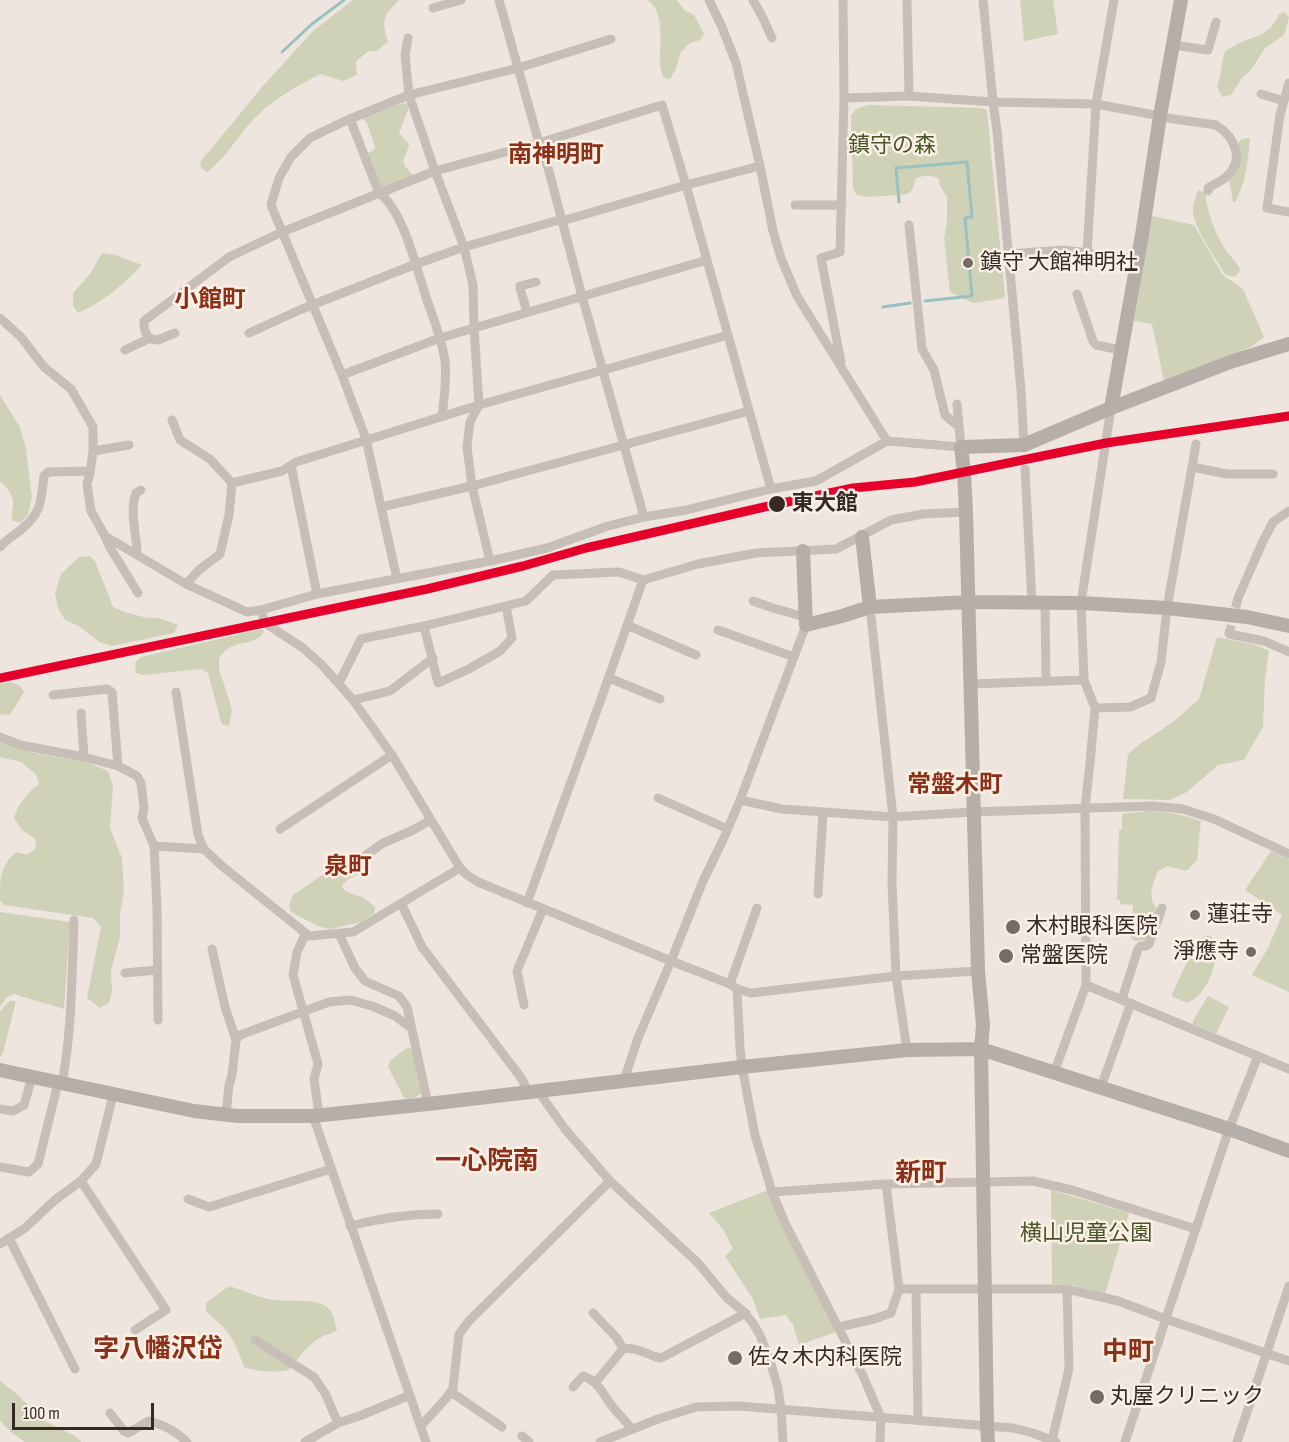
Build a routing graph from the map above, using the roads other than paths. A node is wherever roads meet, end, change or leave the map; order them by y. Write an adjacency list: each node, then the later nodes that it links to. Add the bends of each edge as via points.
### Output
1 (461, 0): 10 (street)
2 (499, 0): 16 (street)
3 (709, 0): 28 (street, via 736,63)
4 (753, 0): 14 (street)
5 (843, 0): 21 (street)
6 (908, 0): 20 (street)
7 (983, 0): 23 (street)
8 (1114, 0): 24 (street)
9 (1180, 0): 15 (street)
10 (433, 8)
11 (1216, 22): 15 (street, via 1208,50)
12 (408, 38): 19 (street, via 405,55)
13 (611, 39): 16 (street)
14 (772, 39)
15 (1173, 45): 25 (street)
16 (518, 68): 19 (street); 27 (street)
17 (1289, 83): 22 (street)
18 (1262, 94): 22 (street)
19 (409, 95): 26 (street); 29 (street)
20 (909, 96): 21 (street); 23 (street)
21 (844, 98): 34 (street)
22 (1284, 101): 35 (street, via 1267,208)
23 (993, 102): 24 (street); 41 (street)
24 (1096, 104): 25 (street); 40 (street)
25 (1160, 116): 31 (street, via 1216,125 1231,138 1237,158 1225,178); 42 (street)
26 (350, 119): 32 (street); 38 (street, via 310,138 291,157 279,178 272,205)
27 (538, 143): 29 (street); 30 (street, via 662,105); 36 (street)
28 (760, 166): 30 (street); 60 (street, via 781,258 798,296)
29 (435, 171): 32 (street); 39 (street)
30 (686, 185): 36 (street); 43 (street)
31 (1208, 191)
32 (379, 193): 38 (street); 44 (street, via 403,228)
33 (795, 205): 34 (street)
34 (842, 205): 60 (street, via 840,252 820,258)
35 (1289, 212)
36 (562, 221): 39 (street); 47 (street)
37 (909, 225): 69 (street, via 922,349 934,370 945,415)
38 (282, 232): 48 (street); 55 (street, via 229,257 144,321)
39 (464, 247): 44 (street); 51 (street, via 473,285)
40 (1087, 253): 41 (street, via 1064,250); 42 (street)
41 (1008, 254): 75 (street)
42 (1137, 259): 59 (street)
43 (707, 260): 47 (street); 54 (street)
44 (416, 264): 48 (street); 56 (street)
45 (536, 282): 49 (street, via 520,286)
46 (1077, 294): 59 (street, via 1093,342)
47 (582, 296): 49 (street); 61 (street)
48 (313, 306): 53 (street); 62 (street)
49 (527, 312): 51 (street)
50 (0, 318): 77 (street, via 44,367 71,390 93,427)
51 (474, 328): 56 (street); 64 (street)
52 (175, 333): 55 (street)
53 (249, 333)
54 (728, 335): 61 (street); 66 (street)
55 (150, 338): 58 (street)
56 (440, 338): 62 (street); 67 (street, via 446,379)
57 (1289, 344): 65 (street)
58 (125, 350)
59 (1121, 350): 65 (street)
60 (842, 368): 71 (street)
61 (604, 370): 64 (street); 74 (street)
62 (342, 375): 70 (street)
63 (957, 404): 69 (street)
64 (479, 405): 67 (street); 84 (street, via 470,422 467,447)
65 (1111, 408): 75 (street); 106 (street)
66 (749, 411): 74 (street); 85 (street)
67 (442, 417): 70 (street)
68 (172, 420): 83 (street, via 180,440 210,459)
69 (958, 426): 76 (street)
70 (366, 439): 78 (street); 87 (street)
71 (887, 441): 76 (street); 85 (street, via 816,481)
72 (1196, 444): 79 (street)
73 (129, 445): 77 (street)
74 (624, 445): 84 (street); 90 (street)
75 (1023, 445): 76 (street)
76 (961, 447): 89 (street)
77 (93, 451): 81 (street)
78 (291, 465): 83 (street, via 282,471); 101 (street)
79 (1192, 467): 82 (street, via 1227,474); 109 (street)
80 (1025, 469): 105 (street)
81 (90, 471): 91 (street, via 87,484 91,511); 93 (street, via 48,472 34,517)
82 (1273, 474)
83 (232, 483): 99 (street, via 220,554)
84 (472, 486): 87 (street); 96 (street)
85 (771, 489): 90 (street)
86 (141, 490): 95 (street, via 136,493 132,513)
87 (381, 507): 97 (street)
88 (1289, 511): 102 (street, via 1273,522)
89 (966, 512): 92 (street, via 891,520); 104 (street)
90 (644, 517): 96 (street, via 608,525 547,548)
91 (105, 536): 95 (street); 100 (street)
92 (862, 537): 94 (street, via 836,549); 108 (street)
93 (0, 547)
94 (803, 551): 98 (street, via 756,553); 111 (street)
95 (137, 555): 99 (street)
96 (490, 561): 97 (street)
97 (397, 579): 101 (street)
98 (643, 580): 107 (street, via 619,573 553,575 526,601); 112 (street)
99 (186, 584): 110 (street, via 247,612)
100 (138, 593)
101 (317, 594): 110 (street)
102 (1238, 598)
103 (753, 601): 111 (street)
104 (969, 602): 105 (street); 108 (street); 125 (street)
105 (1039, 602): 106 (street); 123 (street)
106 (1081, 603): 109 (street); 122 (street)
107 (506, 606): 113 (street); 120 (street, via 512,638 500,651 438,683)
108 (870, 607): 111 (street); 141 (street)
109 (1167, 608): 114 (street); 130 (street, via 1161,662 1151,698 1130,707)
110 (261, 610): 124 (street, via 265,622 303,648)
111 (805, 621): 119 (street)
112 (627, 625): 118 (street); 121 (street)
113 (424, 626): 120 (street); 124 (street, via 361,639)
114 (1289, 626)
115 (718, 630): 119 (street)
116 (1229, 634): 117 (street, via 1264,641)
117 (1289, 652)
118 (696, 655)
119 (794, 657): 137 (street)
120 (433, 658): 129 (street, via 390,691)
121 (609, 678): 128 (street); 152 (street)
122 (1084, 681): 123 (street); 130 (street)
123 (1046, 682): 125 (street)
124 (339, 683): 129 (street)
125 (971, 684): 140 (street)
126 (176, 692): 146 (street, via 198,836)
127 (53, 695): 135 (street, via 107,689 112,692)
128 (660, 699)
129 (353, 700): 133 (street)
130 (1095, 708): 138 (street)
131 (81, 713): 134 (street)
132 (0, 738): 134 (street)
133 (392, 755): 142 (street); 143 (street)
134 (84, 757): 135 (street)
135 (118, 766): 145 (street, via 137,776 141,783 142,818)
136 (657, 798): 144 (street)
137 (740, 800): 139 (street); 144 (street)
138 (1084, 808): 140 (street); 147 (street, via 1183,809); 165 (street)
139 (823, 812): 141 (street); 150 (street)
140 (973, 812): 141 (street); 162 (street)
141 (892, 817): 164 (street)
142 (431, 820): 148 (street, via 382,843); 149 (street)
143 (280, 829)
144 (728, 829): 160 (street)
145 (154, 846): 146 (street); 161 (street)
146 (204, 849): 157 (street)
147 (1289, 854)
148 (362, 858)
149 (460, 867): 151 (street); 152 (street, via 478,882)
150 (818, 894)
151 (401, 903): 158 (street, via 353,932); 184 (street, via 422,947)
152 (527, 903): 155 (street)
153 (758, 908): 166 (street)
154 (1162, 908): 167 (street, via 1149,944 1138,949)
155 (543, 909): 160 (street); 168 (street, via 517,971)
156 (74, 920): 182 (street, via 70,1008)
157 (306, 933): 158 (street); 169 (street, via 297,951 293,975)
158 (339, 933): 171 (street, via 354,968 365,981 399,996 407,1007)
159 (212, 949): 172 (street)
160 (671, 961): 166 (street); 181 (street)
161 (157, 970): 163 (street); 170 (street)
162 (978, 971): 164 (street); 173 (street)
163 (125, 973)
164 (896, 976): 166 (street, via 751,993); 174 (street)
165 (1086, 985): 167 (street); 179 (street)
166 (734, 986): 176 (street)
167 (1126, 1001): 175 (street); 183 (street)
168 (524, 1005)
169 (303, 1012): 171 (street, via 329,1002 350,1000 395,1016); 172 (street, via 240,1035); 189 (street, via 318,1064 314,1079)
170 (158, 1020)
171 (411, 1028): 186 (street)
172 (236, 1040): 188 (street)
173 (981, 1049): 174 (street); 179 (street); 196 (street)
174 (907, 1050): 176 (street)
175 (1258, 1056): 177 (street); 190 (street)
176 (742, 1067): 181 (street); 198 (street, via 755,1135)
177 (1289, 1069)
178 (0, 1070): 180 (street)
179 (1054, 1072): 183 (street)
180 (32, 1077): 182 (street); 187 (street, via 24,1105 13,1111)
181 (624, 1080): 184 (street)
182 (60, 1083): 185 (street); 192 (street, via 38,1164 29,1172)
183 (1101, 1088): 190 (street)
184 (533, 1092): 186 (street); 195 (street)
185 (113, 1095): 188 (street); 194 (street, via 96,1164)
186 (428, 1104): 189 (street)
187 (0, 1109)
188 (226, 1115): 189 (street)
189 (316, 1115): 193 (street)
190 (1228, 1129): 191 (street); 202 (street)
191 (1289, 1151)
192 (0, 1167)
193 (331, 1169): 199 (street, via 209,1207); 201 (street)
194 (81, 1181): 203 (street); 214 (street, via 166,1310)
195 (610, 1181): 211 (street); 222 (street, via 459,1334)
196 (983, 1181): 197 (street); 202 (street, via 1033,1181); 206 (street)
197 (886, 1184): 198 (street); 208 (street)
198 (772, 1192): 213 (street)
199 (188, 1199)
200 (438, 1214): 201 (street, via 378,1218)
201 (350, 1226): 223 (street)
202 (1196, 1229): 212 (street)
203 (9, 1238): 204 (street); 219 (street)
204 (0, 1244)
205 (1289, 1286): 217 (street)
206 (985, 1288): 207 (street); 209 (street); 229 (street)
207 (1067, 1288): 212 (street); 233 (street, via 1068,1369)
208 (899, 1289): 209 (street); 213 (street, via 891,1313)
209 (916, 1289): 227 (street)
210 (593, 1313): 216 (street, via 618,1338)
211 (746, 1313): 216 (street, via 661,1358); 224 (street, via 771,1364)
212 (1167, 1319): 217 (street); 241 (street)
213 (839, 1327): 226 (street)
214 (135, 1330)
215 (255, 1340): 228 (street, via 314,1377)
216 (623, 1349): 220 (street)
217 (1268, 1353): 218 (street); 242 (street)
218 (1289, 1360)
219 (75, 1369)
220 (595, 1383): 221 (street, via 583,1376); 232 (street)
221 (573, 1387)
222 (451, 1392): 230 (street); 231 (street)
223 (410, 1395): 228 (street); 230 (street)
224 (781, 1409): 226 (street); 232 (street, via 696,1407); 238 (street)
225 (110, 1413): 234 (street, via 124,1431 149,1421 164,1425)
226 (881, 1418): 227 (street); 239 (street)
227 (918, 1420): 229 (street)
228 (338, 1424): 235 (street)
229 (987, 1425): 233 (street, via 1013,1428); 240 (street)
230 (421, 1426): 236 (street)
231 (502, 1427)
232 (632, 1429): 237 (street)
233 (1054, 1441)
234 (187, 1442)
235 (305, 1442)
236 (426, 1442)
237 (600, 1442)
238 (783, 1442)
239 (880, 1442)
240 (988, 1442)
241 (1125, 1442)
242 (1237, 1442)

